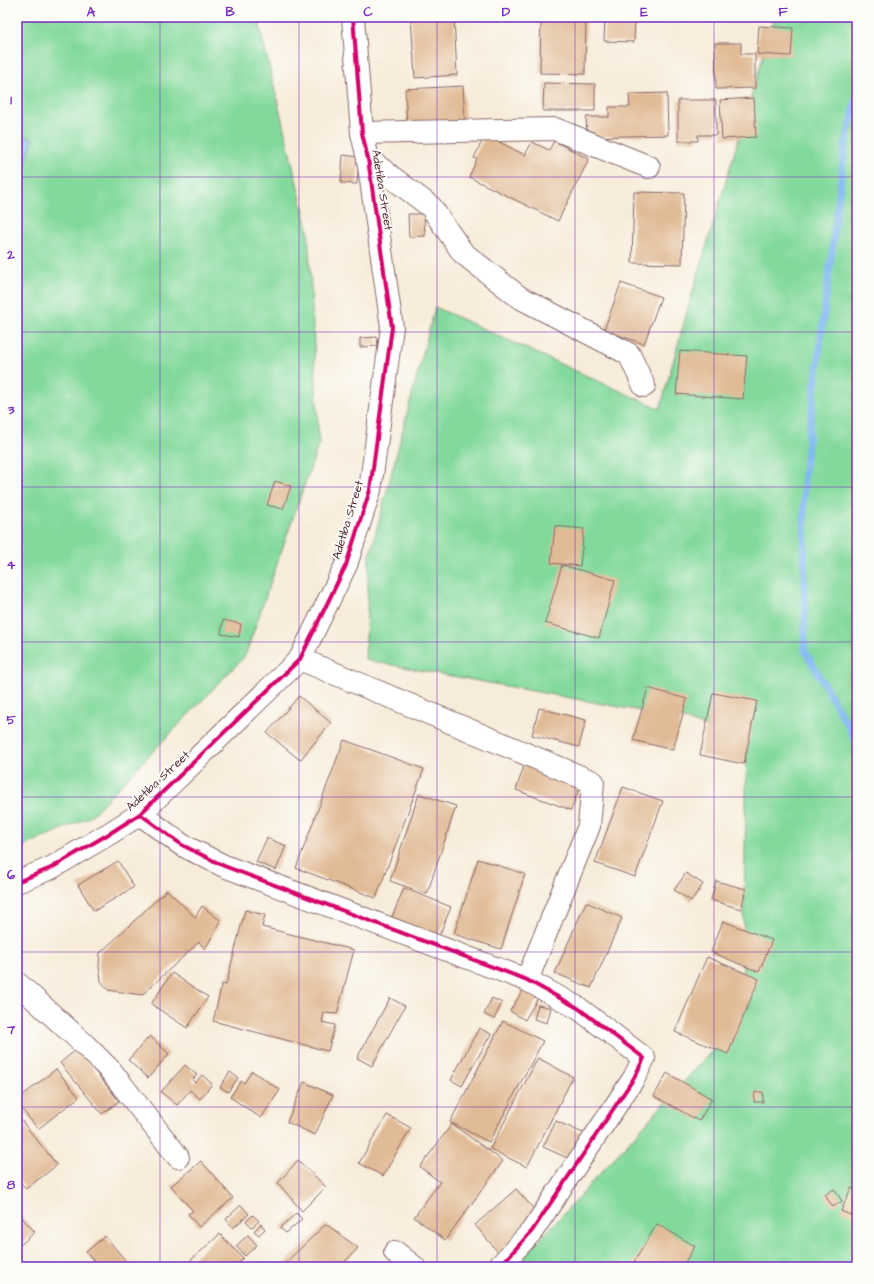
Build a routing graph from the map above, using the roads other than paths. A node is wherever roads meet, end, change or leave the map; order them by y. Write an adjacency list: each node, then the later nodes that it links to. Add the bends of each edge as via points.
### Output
1 (353, 17): 2 (street, Adetiba Street)
2 (362, 132): 3 (street, Adetiba Street); 4 (street, via 555,129)
3 (368, 159): 5 (street, via 431,207 463,253 518,296 629,354); 6 (street, Adetiba Street, via 392,328 390,343 370,490 346,565)
4 (649, 167)
5 (644, 386)
6 (300, 659): 7 (street, Adetiba Street); 9 (street, via 593,782 589,826)
7 (140, 814): 8 (street, Adetiba Street, via 51,868); 9 (street, via 182,845 224,866)
8 (17, 882)
9 (528, 980): 14 (street, via 578,1008 644,1058 634,1078 532,1231)
10 (17, 983): 11 (street, via 111,1071)
11 (178, 1157)
12 (395, 1252): 13 (street)
13 (414, 1267)
14 (499, 1267)

